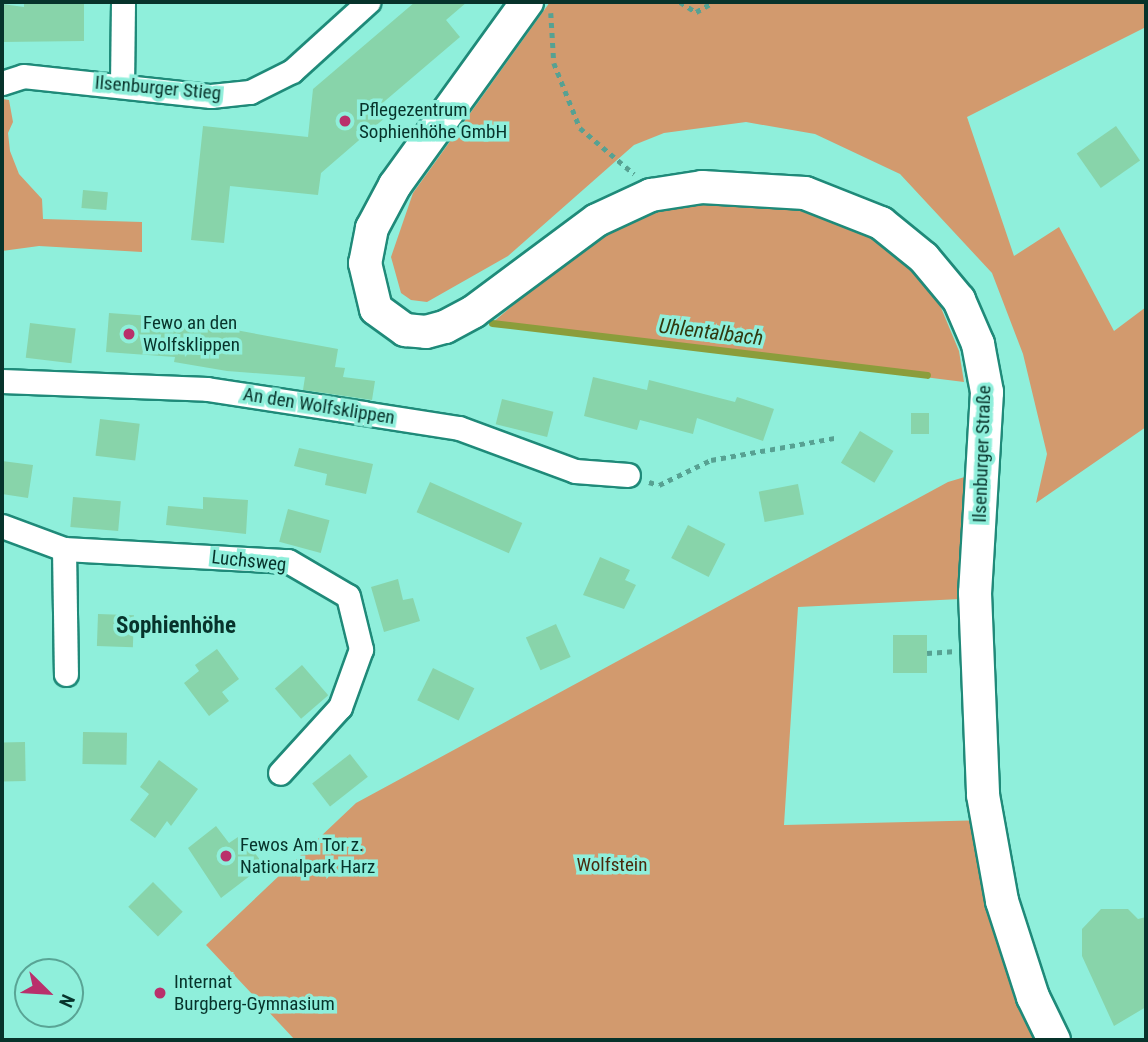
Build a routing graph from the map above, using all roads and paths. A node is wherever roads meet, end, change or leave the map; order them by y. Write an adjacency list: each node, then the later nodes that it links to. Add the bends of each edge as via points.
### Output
1 (123, 2): 8 (street)
2 (368, 2): 8 (street, Ilsenburger Stieg, via 292,71 250,92 211,96)
3 (527, 2): 17 (main road, Ilsenburger Straße, via 395,185 372,228 365,262 376,309 405,330 426,332 445,327 473,312 597,220 651,195 702,187 805,192 881,223 925,258 960,300 978,344 988,392 975,621 983,795 1002,901 1033,997)
4 (550, 2): 9 (path, via 554,63 580,128)
5 (680, 2): 6 (path, via 696,12)
6 (713, 2)
7 (2, 83): 8 (street, Ilsenburger Stieg, via 23,76)
8 (122, 85)
9 (643, 182)
10 (2, 381): 12 (street, An den Wolfsklippen, via 207,389 459,428 575,471)
11 (835, 438): 12 (path, via 711,460 659,485)
12 (628, 475)
13 (2, 526): 14 (street, Luchsweg)
14 (64, 549): 15 (street); 16 (street, Luchsweg, via 288,561 348,596 361,649 340,707)
15 (66, 674)
16 (281, 773)
17 (1054, 1040)

